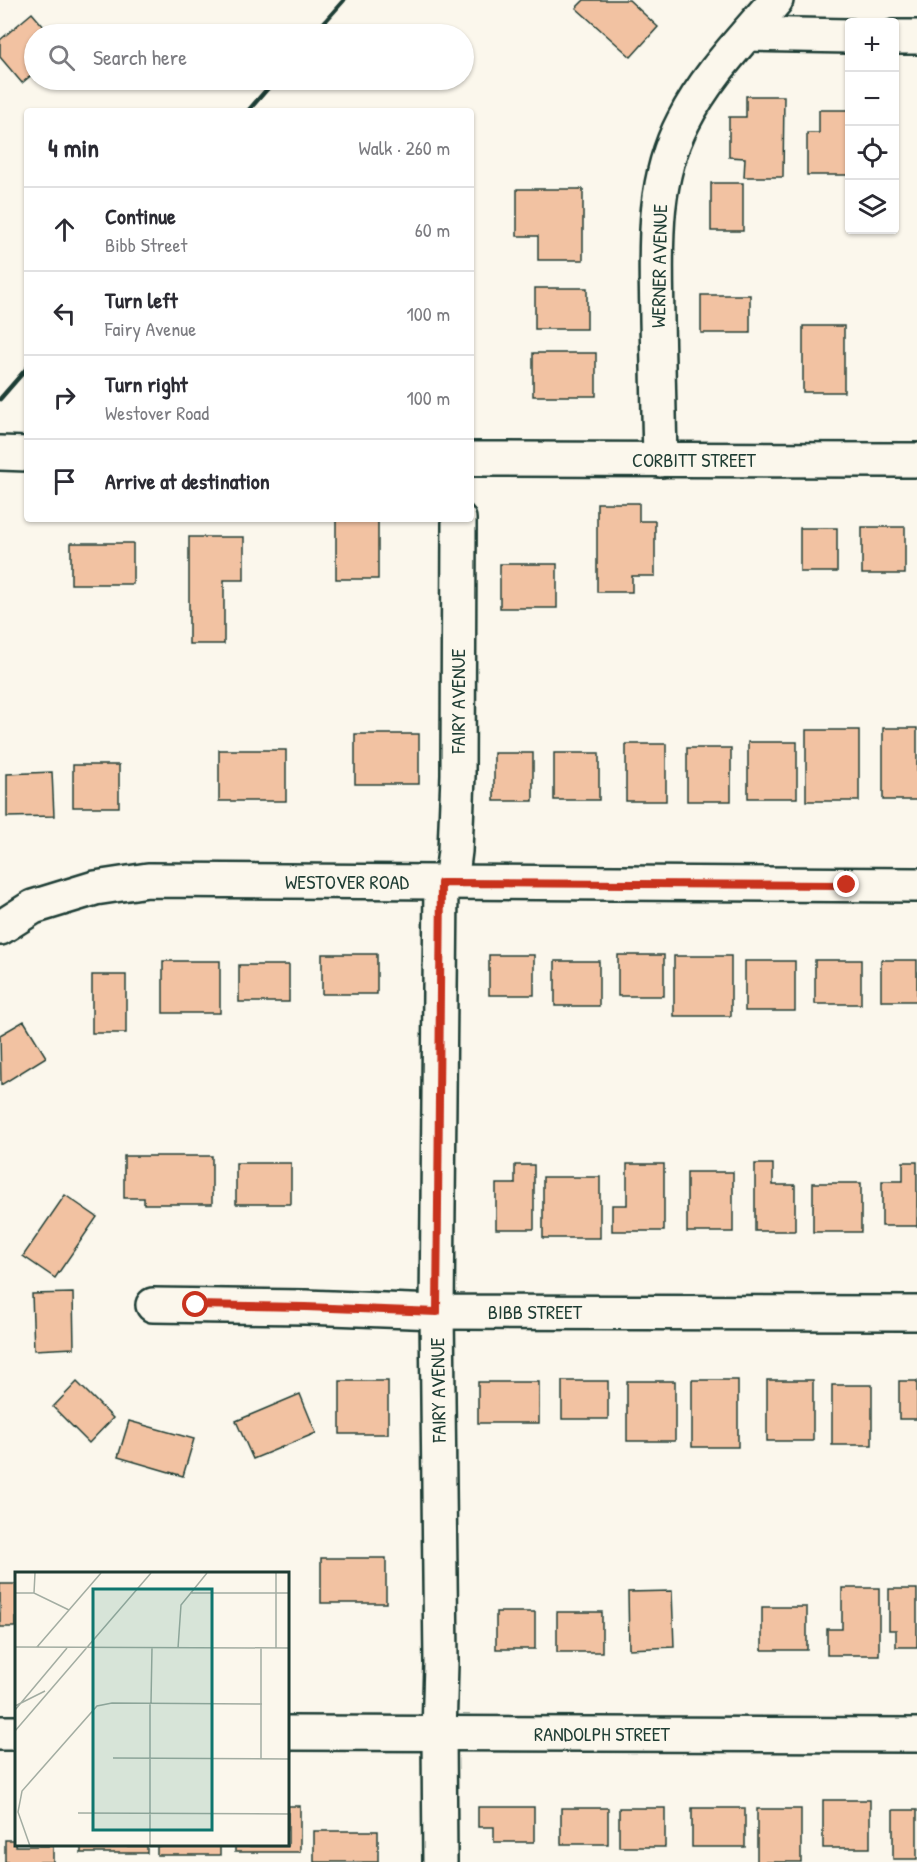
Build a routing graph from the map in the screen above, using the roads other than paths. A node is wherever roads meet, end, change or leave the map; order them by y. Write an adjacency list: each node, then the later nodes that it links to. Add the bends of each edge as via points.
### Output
1 (776, 0): 2 (street, WERNER AVENUE)
2 (747, 34): 3 (street); 9 (street, WERNER AVENUE, via 705,83 682,124 665,169 656,251)
3 (845, 36)
4 (899, 37): 5 (street)
5 (917, 37)
6 (0, 453): 7 (street)
7 (24, 454)
8 (474, 459): 9 (street, CORBITT STREET)
9 (660, 460): 10 (street, CORBITT STREET)
10 (917, 460)
11 (459, 522): 12 (street, FAIRY AVENUE, via 458,775 455,851)
12 (446, 883): 13 (street, WESTOVER ROAD); 14 (street, WESTOVER ROAD, via 148,880 95,888 33,907); 16 (street, FAIRY AVENUE)
13 (917, 885)
14 (0, 928)
15 (153, 1305): 16 (street, BIBB STREET)
16 (437, 1312): 17 (street, BIBB STREET); 19 (street, FAIRY AVENUE)
17 (917, 1313)
18 (290, 1733): 19 (street, RANDOLPH STREET)
19 (440, 1734): 20 (street, RANDOLPH STREET); 21 (street, FAIRY AVENUE)
20 (917, 1735)
21 (440, 1862)

